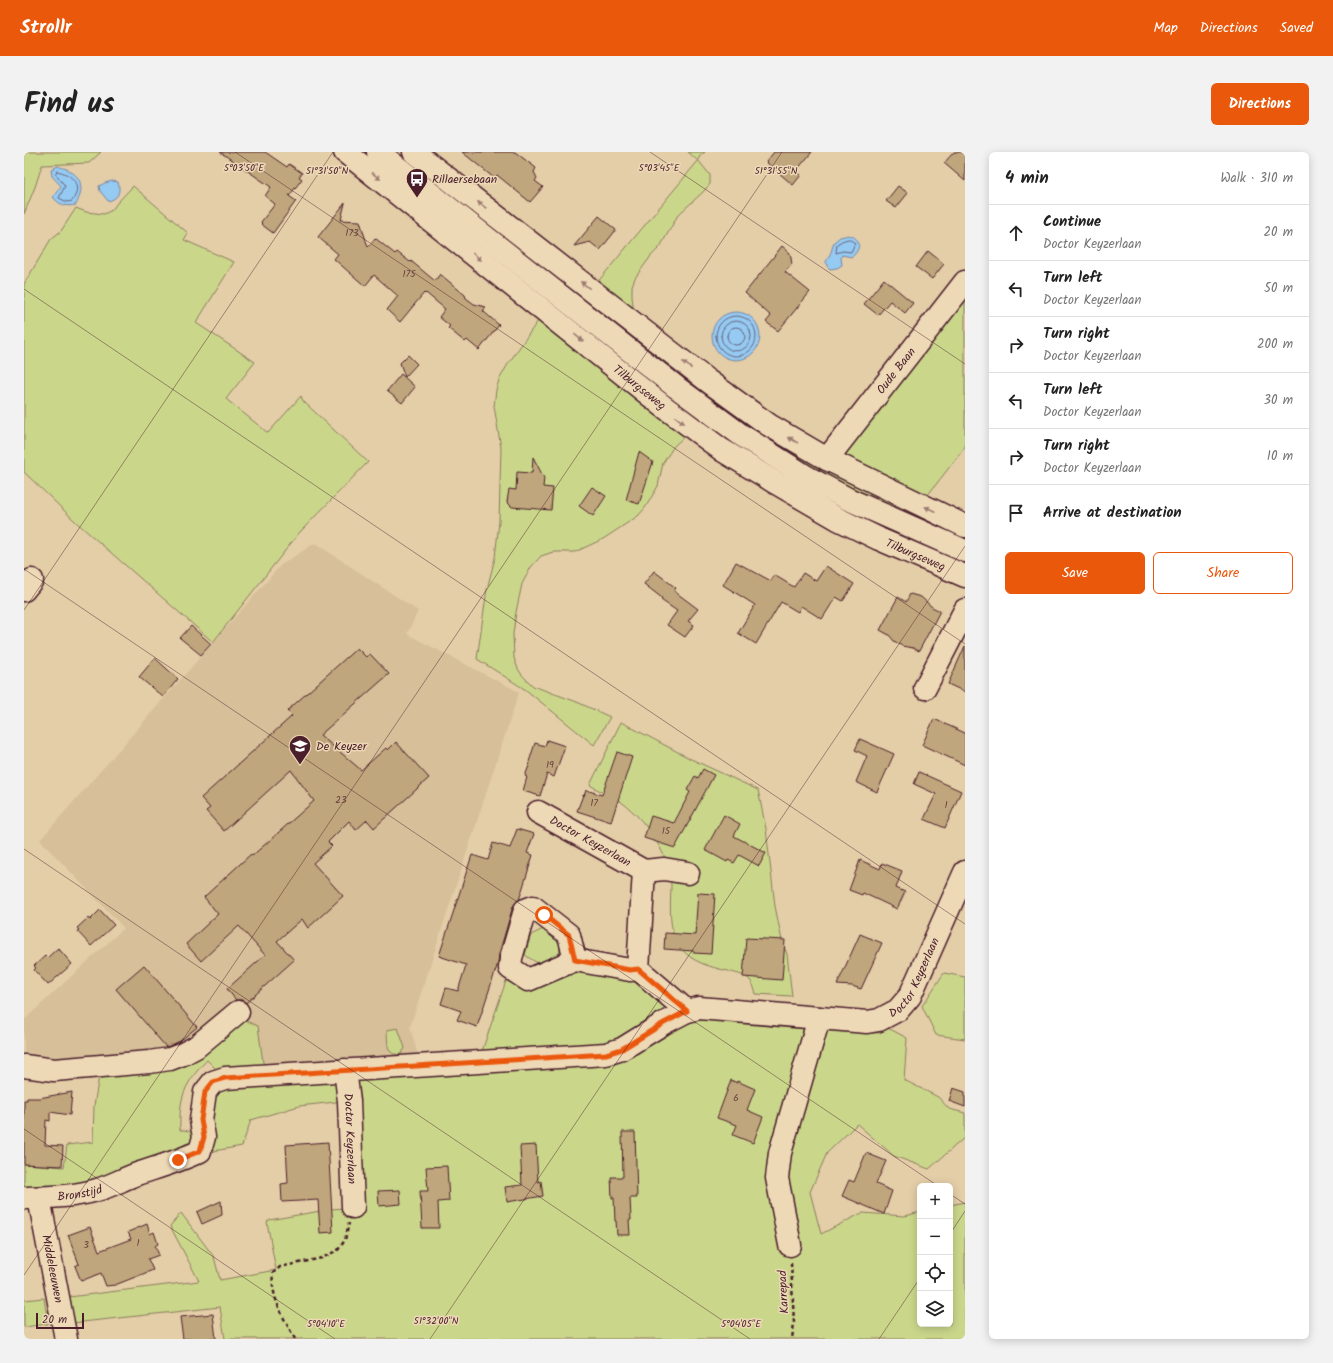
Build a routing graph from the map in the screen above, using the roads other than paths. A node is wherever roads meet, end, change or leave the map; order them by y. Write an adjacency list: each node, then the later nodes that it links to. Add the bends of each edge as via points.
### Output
1 (345, 152): 8 (street, Tilburgseweg, one-way to 8, via 663,406 722,450 844,523)
2 (378, 152): 7 (street, Tilburgseweg, via 676,388 741,435 828,489)
3 (414, 152): 5 (street, one-way to 3, via 769,425 732,399)
4 (965, 282): 5 (street, Oude Baan)
5 (827, 459): 6 (street, one-way to 5)
6 (965, 526)
7 (965, 551)
8 (965, 576)
9 (965, 610): 10 (street)
10 (925, 688)
11 (538, 812): 12 (street, Doctor Keyzerlaan)
12 (644, 871): 14 (street, Doctor Keyzerlaan); 16 (street, Doctor Keyzerlaan)
13 (965, 872): 19 (street, Doctor Keyzerlaan, via 910,996 898,1010 879,1020 867,1022)
14 (688, 873)
15 (575, 960): 16 (street, via 630,970)
16 (638, 969): 17 (street)
17 (687, 1011): 19 (street, Doctor Keyzerlaan, via 699,1008); 21 (street, Doctor Keyzerlaan, via 622,1049 606,1054)
18 (238, 1012): 20 (street, via 196,1047 170,1059 54,1070)
19 (819, 1018): 25 (street, via 780,1153 777,1178)
20 (24, 1066)
21 (345, 1070): 22 (street, Doctor Keyzerlaan, via 225,1078 213,1082 205,1092 201,1120 204,1137 200,1151); 24 (street, Doctor Keyzerlaan, via 349,1101)
22 (133, 1175): 23 (street, Bronstijd, via 117,1183 75,1195)
23 (31, 1198): 26 (street, Middeleeuwen)
24 (353, 1207)
25 (790, 1245)
26 (66, 1339)

